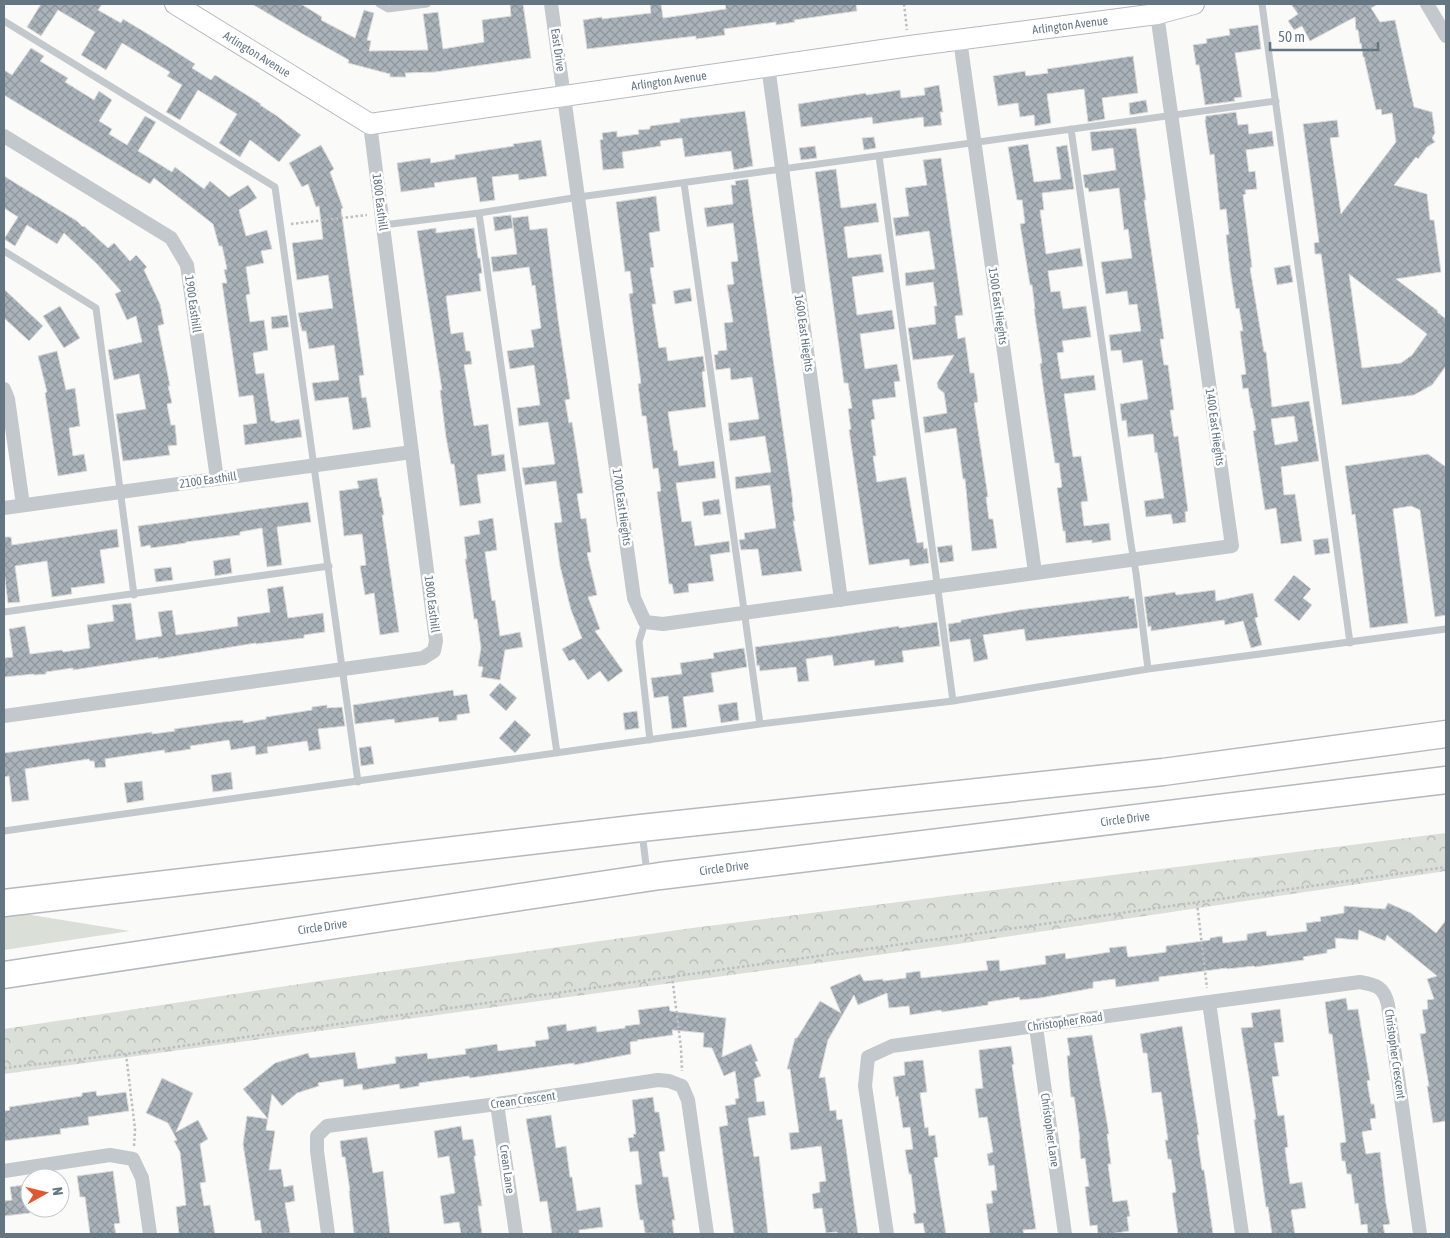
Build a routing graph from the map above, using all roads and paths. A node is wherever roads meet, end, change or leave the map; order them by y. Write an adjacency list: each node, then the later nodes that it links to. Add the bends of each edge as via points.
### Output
1 (175, 4): 18 (street, Arlington Avenue)
2 (379, 4): 3 (lane, via 388,9)
3 (427, 4)
4 (552, 4): 15 (street, East Drive)
5 (904, 4): 11 (path)
6 (1194, 4): 9 (street, Arlington Avenue)
7 (1262, 4): 16 (lane)
8 (1427, 4): 12 (street)
9 (1157, 14): 13 (street, Arlington Avenue); 17 (street, 1400 East Hieghts)
10 (4, 21): 28 (lane, via 275,188)
11 (908, 31)
12 (1446, 36)
13 (960, 40): 14 (street, Arlington Avenue); 21 (street, 1500 East Hieghts)
14 (768, 66): 15 (street, Arlington Avenue); 23 (street, 1600 East Hieghts)
15 (564, 97): 18 (street, Arlington Avenue); 25 (street, 1700 East Hieghts)
16 (1276, 100): 17 (lane); 48 (lane)
17 (1171, 115): 19 (lane); 38 (street, 1400 East Hieghts, via 1232,546)
18 (370, 124): 29 (street, 1800 Easthill)
19 (1071, 129): 21 (lane); 38 (lane)
20 (4, 136): 34 (street, 1900 Easthill, via 171,238 187,264)
21 (975, 142): 22 (lane); 40 (street, 1500 East Hieghts)
22 (880, 156): 23 (lane); 41 (lane)
23 (782, 170): 24 (lane); 43 (street, 1600 East Hieghts)
24 (684, 184): 25 (lane); 45 (lane)
25 (579, 197): 26 (lane); 46 (street, 1700 East Hieghts, via 634,598)
26 (479, 213): 29 (lane); 56 (lane)
27 (364, 215): 28 (path)
28 (280, 225): 33 (lane)
29 (383, 225): 32 (street, 1800 Easthill)
30 (4, 251): 35 (lane, via 96,308)
31 (4, 389): 36 (street)
32 (412, 452): 33 (street, 2100 Easthill); 49 (street, 1800 Easthill, via 436,641 434,651 423,658)
33 (314, 465): 34 (street, 2100 Easthill); 39 (lane)
34 (217, 479): 35 (street, 2100 Easthill)
35 (120, 492): 36 (street, 2100 Easthill); 42 (lane)
36 (23, 505): 37 (street, 2100 Easthill)
37 (4, 508)
38 (1134, 559): 40 (street, 1400 East Hieghts); 50 (lane)
39 (329, 566): 42 (lane); 49 (lane)
40 (1035, 572): 41 (street, 1400 East Hieghts)
41 (938, 587): 43 (street); 51 (lane)
42 (134, 595): 44 (lane)
43 (840, 600): 45 (street)
44 (4, 612)
45 (744, 614): 46 (street, via 663,624); 53 (lane)
46 (644, 622): 55 (lane, via 639,642)
47 (1446, 629): 48 (lane)
48 (1350, 643): 50 (lane)
49 (342, 669): 52 (street, 1800 Easthill); 58 (lane)
50 (1148, 669): 51 (lane)
51 (953, 700): 53 (lane)
52 (4, 716)
53 (760, 724): 55 (lane)
54 (1446, 734): 59 (highway, via 1163,772)
55 (650, 740): 56 (lane)
56 (557, 753): 58 (lane)
57 (1446, 780): 62 (highway, Circle Drive)
58 (358, 782): 60 (lane)
59 (641, 828): 62 (lane); 63 (highway)
60 (4, 832)
61 (1446, 866): 64 (path)
62 (648, 878): 65 (highway, Circle Drive)
63 (4, 903)
64 (1196, 903): 66 (path); 67 (path)
65 (4, 975)
66 (672, 976): 69 (path); 70 (path)
67 (1208, 996): 68 (street, Christopher Road); 81 (street); 82 (street, Christopher Crescent, via 1360,982 1376,985 1386,994)
68 (1036, 1027): 79 (street, Christopher Road, via 892,1046 868,1057 865,1086); 80 (street, Christopher Lane)
69 (126, 1054): 71 (path); 73 (path)
70 (681, 1054)
71 (4, 1068)
72 (498, 1104): 76 (street, Crean Crescent, via 327,1126 317,1136 317,1151); 77 (street, Crean Lane); 78 (street, Crean Crescent, via 658,1080 682,1086 691,1113)
73 (135, 1129)
74 (4, 1171): 75 (street, via 110,1155 134,1159 142,1178)
75 (150, 1234)
76 (328, 1234)
77 (516, 1234)
78 (707, 1234)
79 (887, 1234)
80 (1065, 1234)
81 (1242, 1234)
82 (1420, 1234)

